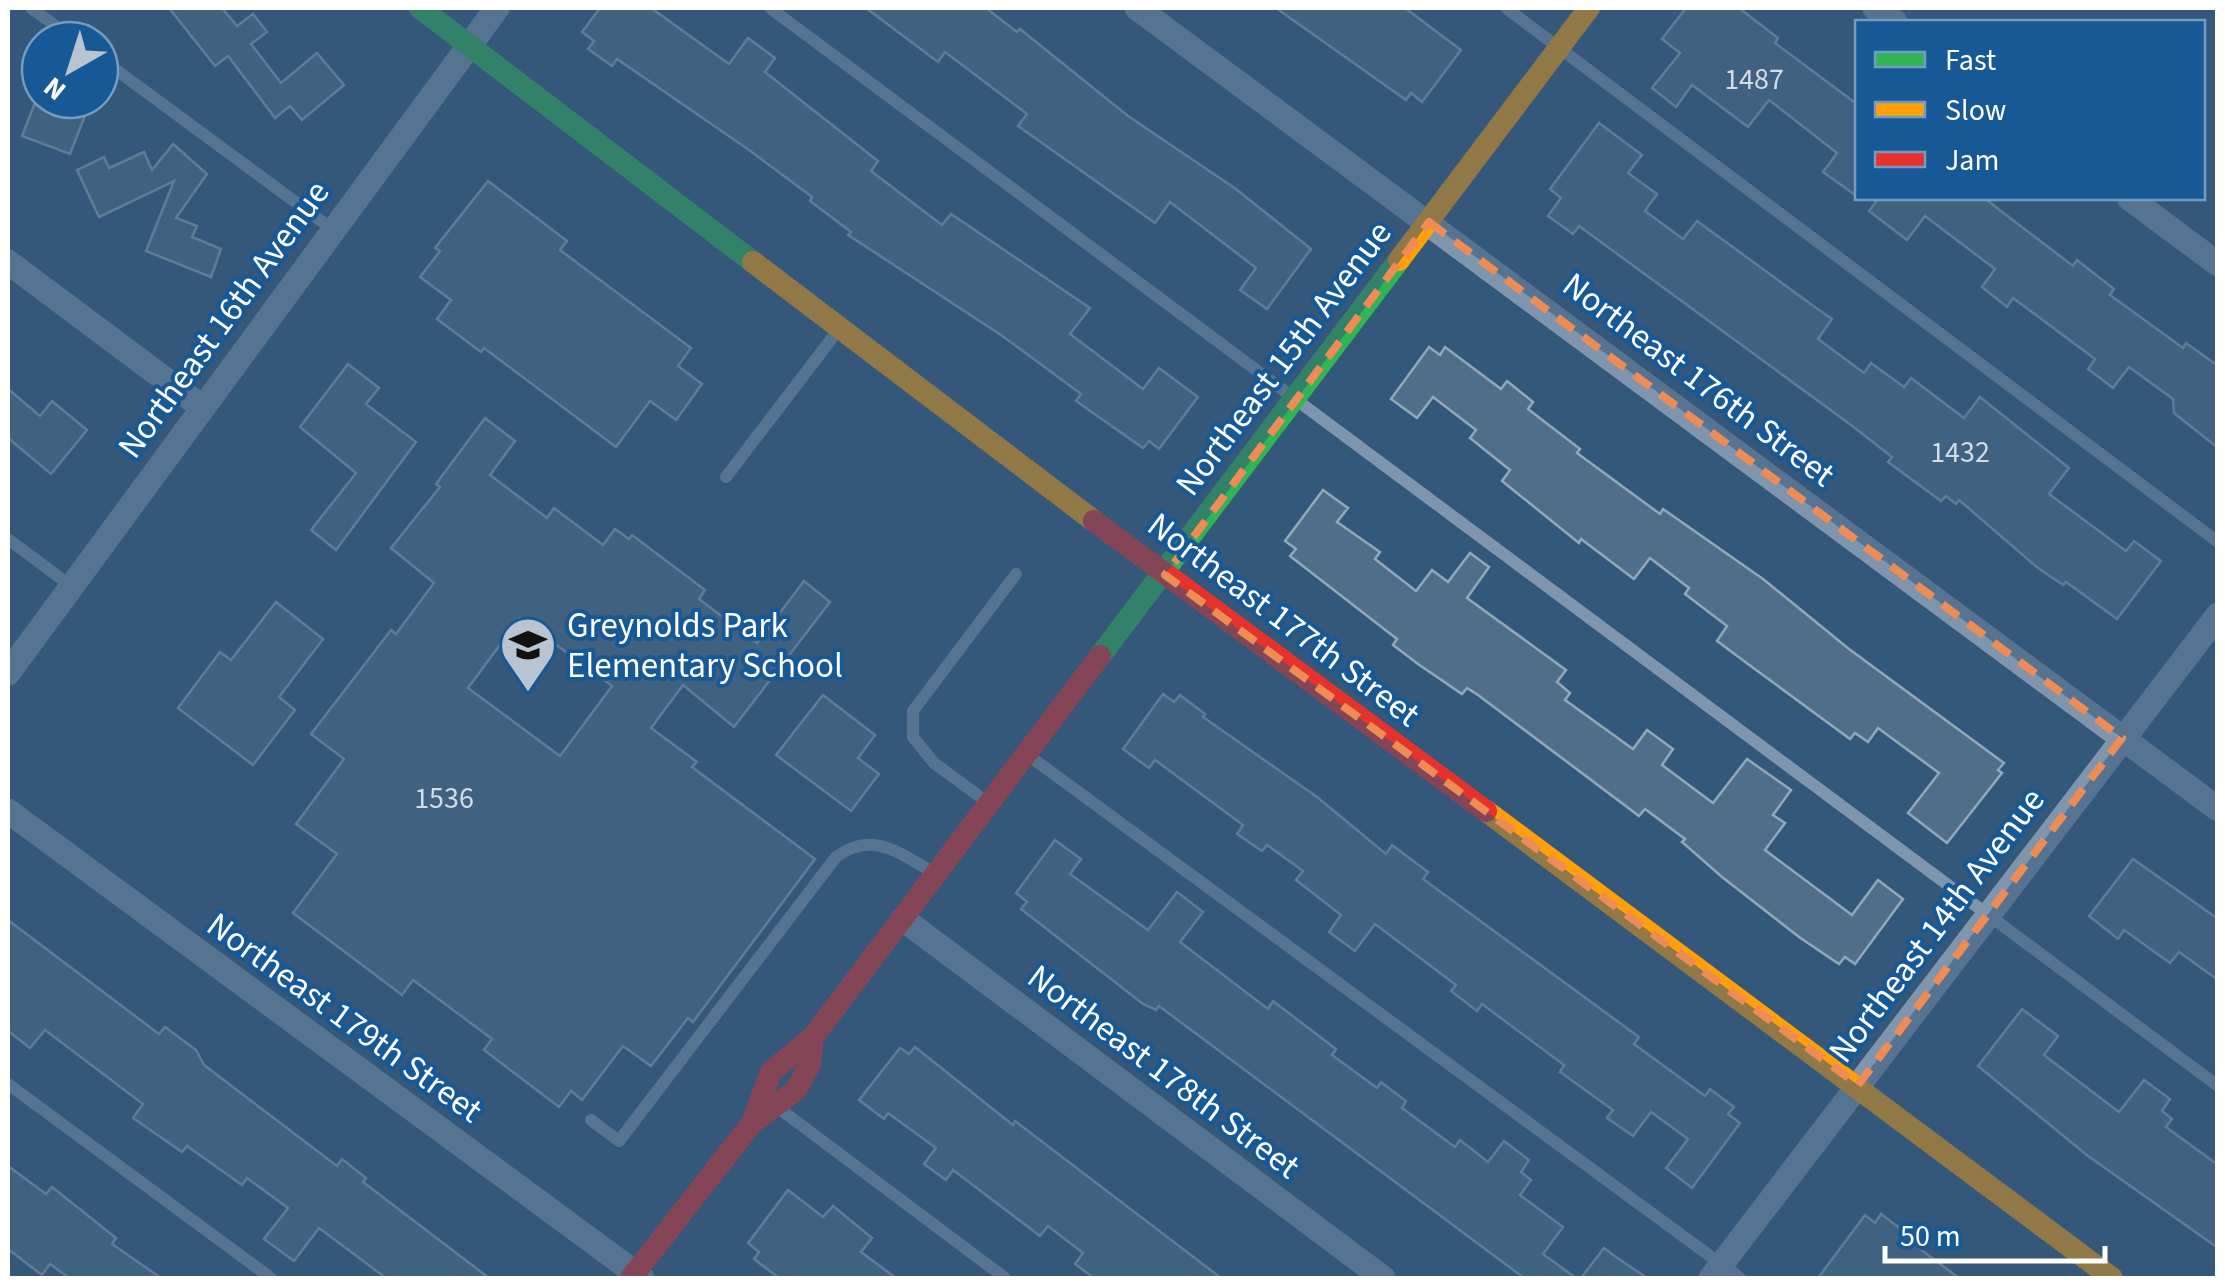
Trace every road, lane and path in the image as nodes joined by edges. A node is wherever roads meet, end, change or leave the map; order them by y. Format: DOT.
graph roads {
  1 [pos="420,8"];
  2 [pos="496,8"];
  3 [pos="770,8"];
  4 [pos="1137,8"];
  5 [pos="1506,8"];
  6 [pos="1589,8"];
  7 [pos="468,43"];
  8 [pos="1558,47"];
  9 [pos="120,73"];
  10 [pos="2132,200"];
  11 [pos="1428,222"];
  12 [pos="332,229"];
  13 [pos="8,262"];
  14 [pos="2218,264"];
  15 [pos="841,328"];
  16 [pos="1297,398"];
  17 [pos="202,407"];
  18 [pos="726,477"];
  19 [pos="8,539"];
  20 [pos="2218,542"];
  21 [pos="1016,574"];
  22 [pos="1165,575"];
  23 [pos="71,586"];
  24 [pos="2218,614"];
  25 [pos="8,674"];
  26 [pos="2122,738"];
  27 [pos="1026,754"];
  28 [pos="989,803"];
  29 [pos="2218,809"];
  30 [pos="8,812"];
  31 [pos="936,874"];
  32 [pos="1986,916"];
  33 [pos="904,919"];
  34 [pos="813,1037"];
  35 [pos="8,1084"];
  36 [pos="1858,1085"];
  37 [pos="2218,1086"];
  38 [pos="776,1106"];
  39 [pos="591,1120"];
  40 [pos="752,1123"];
  41 [pos="1725,1274"];
  42 [pos="636,1277"];
  43 [pos="271,1278"];
  44 [pos="1005,1278"];
  45 [pos="1383,1278"];
  46 [pos="2112,1278"];
  1 -- 7 [label="street, Northeast 177th Street"];
  2 -- 7 [label="street, Northeast 16th Avenue"];
  3 -- 16 [label="lane"];
  4 -- 11 [label="street, Northeast 176th Street"];
  5 -- 8 [label="lane"];
  6 -- 8 [label="street, Northeast 15th Avenue"];
  7 -- 12 [label="street, Northeast 16th Avenue"];
  7 -- 15 [label="street, Northeast 177th Street"];
  8 -- 11 [label="street, Northeast 15th Avenue"];
  8 -- 20 [label="lane"];
  9 -- 12 [label="lane"];
  10 -- 14 [label="street"];
  11 -- 16 [label="street, Northeast 15th Avenue"];
  11 -- 26 [label="street, Northeast 176th Street"];
  12 -- 17 [label="street, Northeast 16th Avenue"];
  13 -- 17 [label="street"];
  15 -- 18 [label="lane"];
  15 -- 22 [label="street, Northeast 177th Street"];
  16 -- 22 [label="street, Northeast 15th Avenue"];
  16 -- 32 [label="lane"];
  17 -- 23 [label="street, Northeast 16th Avenue"];
  19 -- 23 [label="lane"];
  21 -- 28 [label="lane"];
  22 -- 27 [label="street, Northeast 15th Avenue"];
  22 -- 36 [label="street, Northeast 177th Street"];
  23 -- 25 [label="street, Northeast 16th Avenue"];
  24 -- 26 [label="street, Northeast 14th Avenue"];
  26 -- 29 [label="street, Northeast 176th Street"];
  26 -- 32 [label="street, Northeast 14th Avenue"];
  27 -- 28 [label="street, Northeast 15th Avenue"];
  27 -- 41 [label="lane"];
  28 -- 31 [label="street, Northeast 15th Avenue"];
  30 -- 42 [label="street, Northeast 179th Street"];
  31 -- 33 [label="street, Northeast 15th Avenue"];
  31 -- 39 [label="lane"];
  32 -- 36 [label="street, Northeast 14th Avenue"];
  32 -- 37 [label="lane"];
  33 -- 34 [label="street, Northeast 15th Avenue"];
  33 -- 45 [label="street, Northeast 178th Street"];
  34 -- 38 [label="street, Northeast 15th Avenue"];
  34 -- 40 [label="street, Northeast 15th Avenue"];
  35 -- 43 [label="lane"];
  36 -- 41 [label="street, Northeast 14th Avenue"];
  36 -- 46 [label="street, Northeast 177th Street"];
  38 -- 40 [label="street, Northeast 15th Avenue"];
  38 -- 44 [label="lane"];
  40 -- 42 [label="street, Northeast 15th Avenue"];
}
